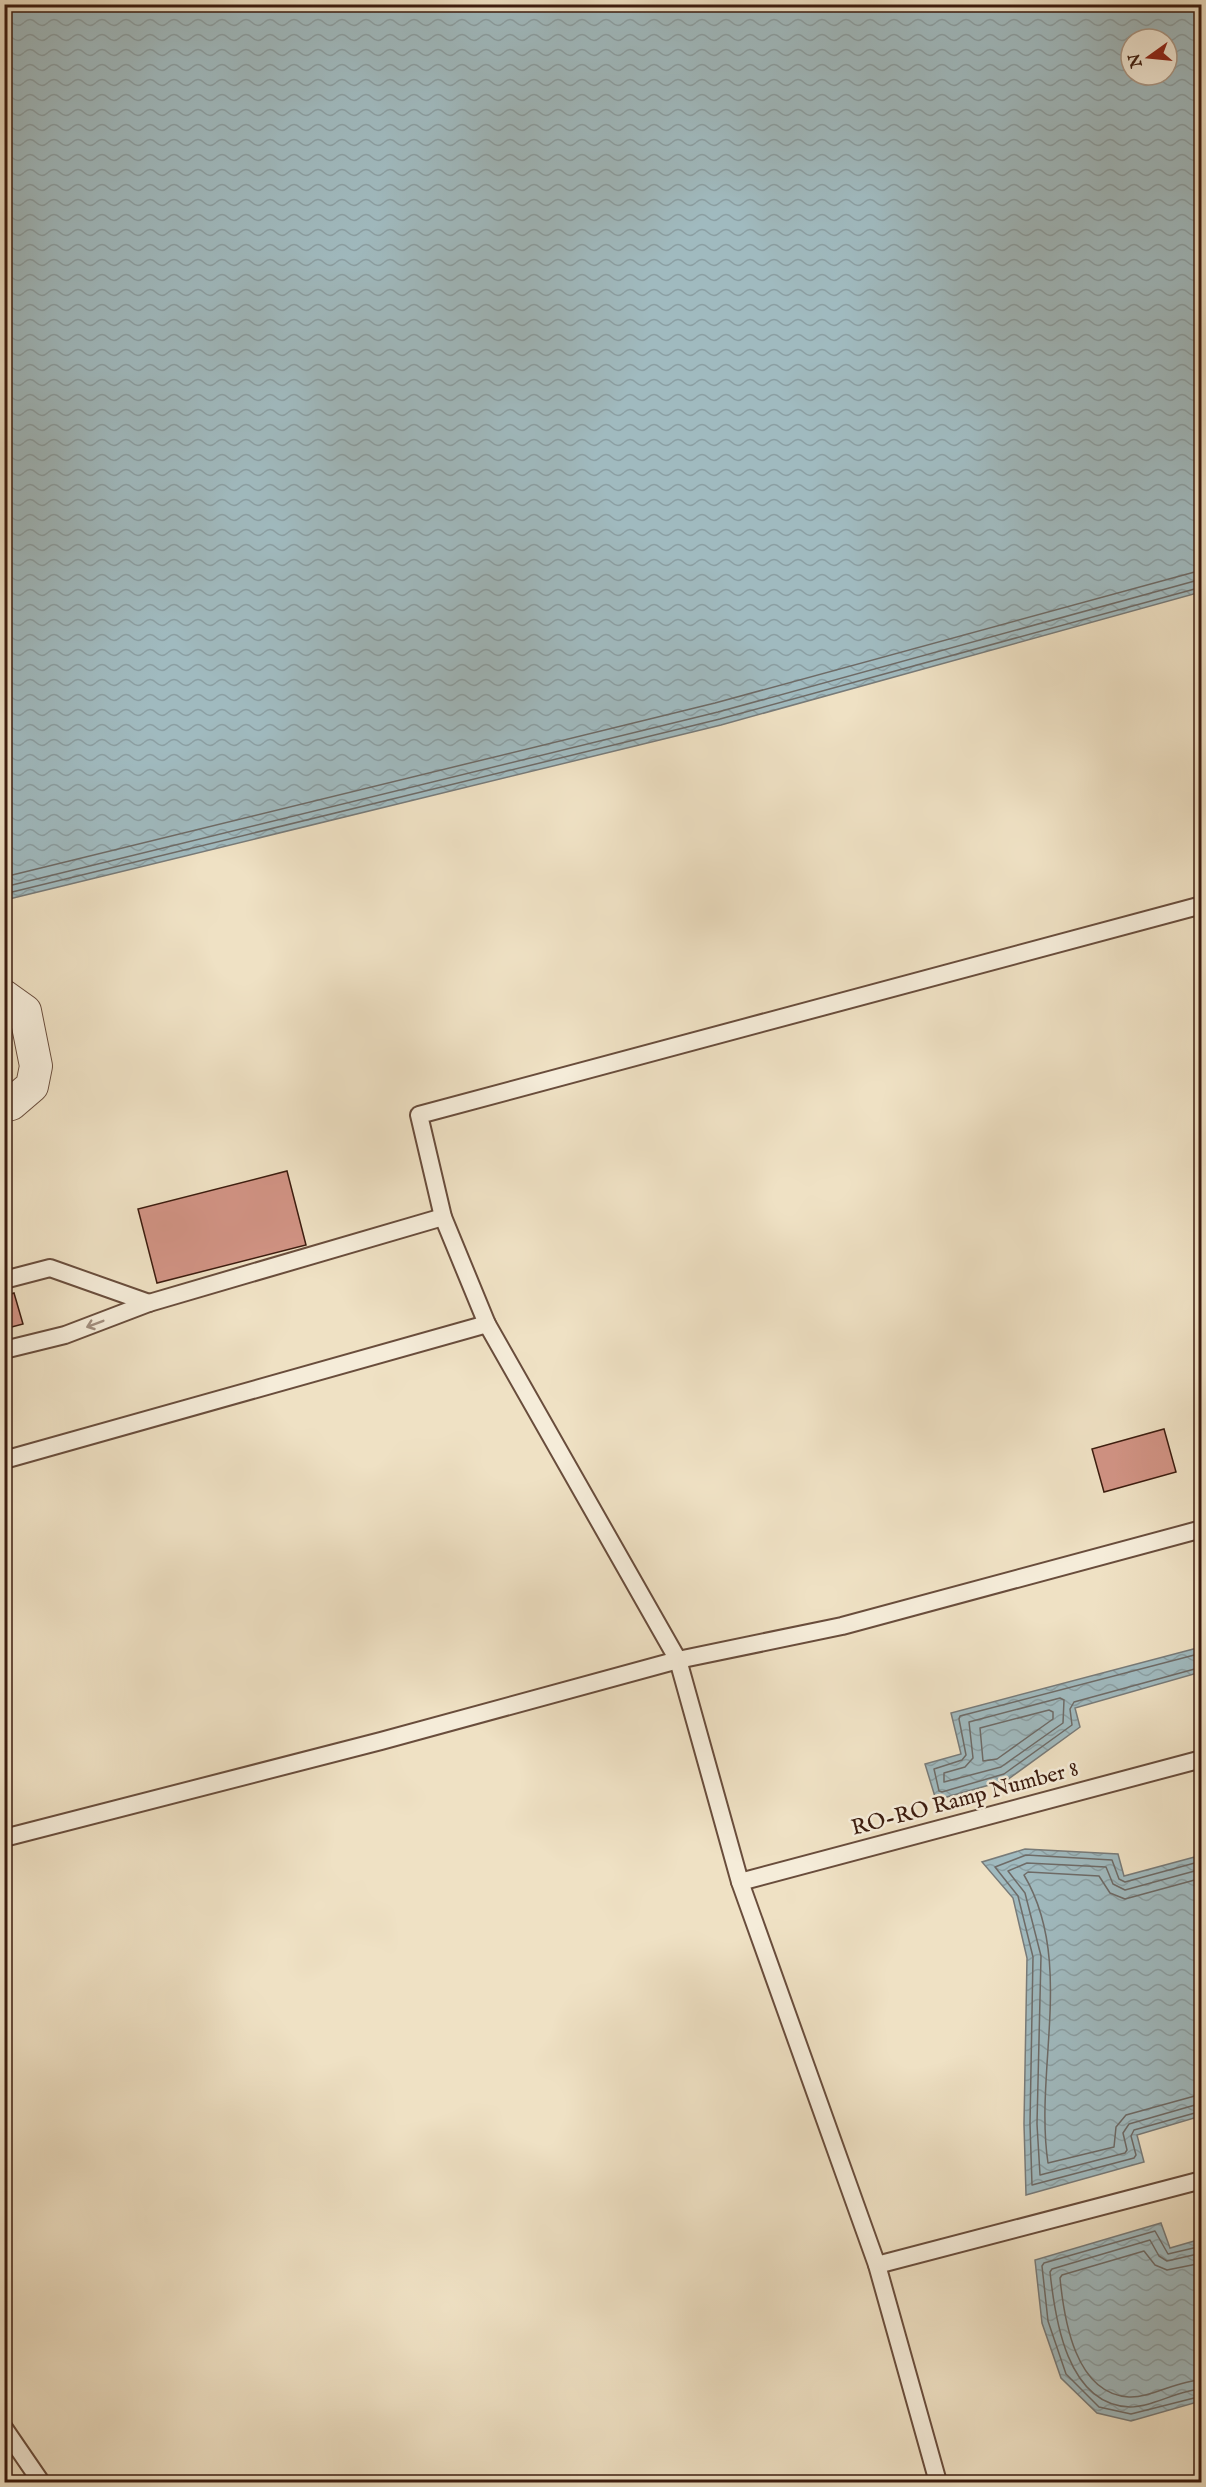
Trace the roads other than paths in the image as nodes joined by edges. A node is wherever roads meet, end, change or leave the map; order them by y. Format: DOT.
graph roads {
  1 [pos="1202,905"];
  2 [pos="4,996"];
  3 [pos="4,1106"];
  4 [pos="443,1217"];
  5 [pos="4,1280"];
  6 [pos="149,1303"];
  7 [pos="487,1324"];
  8 [pos="4,1350"];
  9 [pos="4,1460"];
  10 [pos="1202,1528"];
  11 [pos="678,1660"];
  12 [pos="1202,1759"];
  13 [pos="4,1838"];
  14 [pos="740,1882"];
  15 [pos="1202,2180"];
  16 [pos="877,2265"];
  17 [pos="4,2428"];
  18 [pos="41,2482"];
  19 [pos="938,2482"];
  1 -- 4 [label="lane"];
  2 -- 3 [label="street"];
  4 -- 6 [label="lane"];
  4 -- 7 [label="lane"];
  5 -- 6 [label="lane"];
  6 -- 8 [label="lane, one-way"];
  7 -- 9 [label="lane"];
  7 -- 11 [label="lane"];
  10 -- 11 [label="lane"];
  11 -- 13 [label="lane"];
  11 -- 14 [label="lane"];
  12 -- 14 [label="lane, RO-RO Ramp Number 8"];
  14 -- 16 [label="lane"];
  15 -- 16 [label="lane"];
  16 -- 19 [label="lane"];
  17 -- 18 [label="lane"];
}
